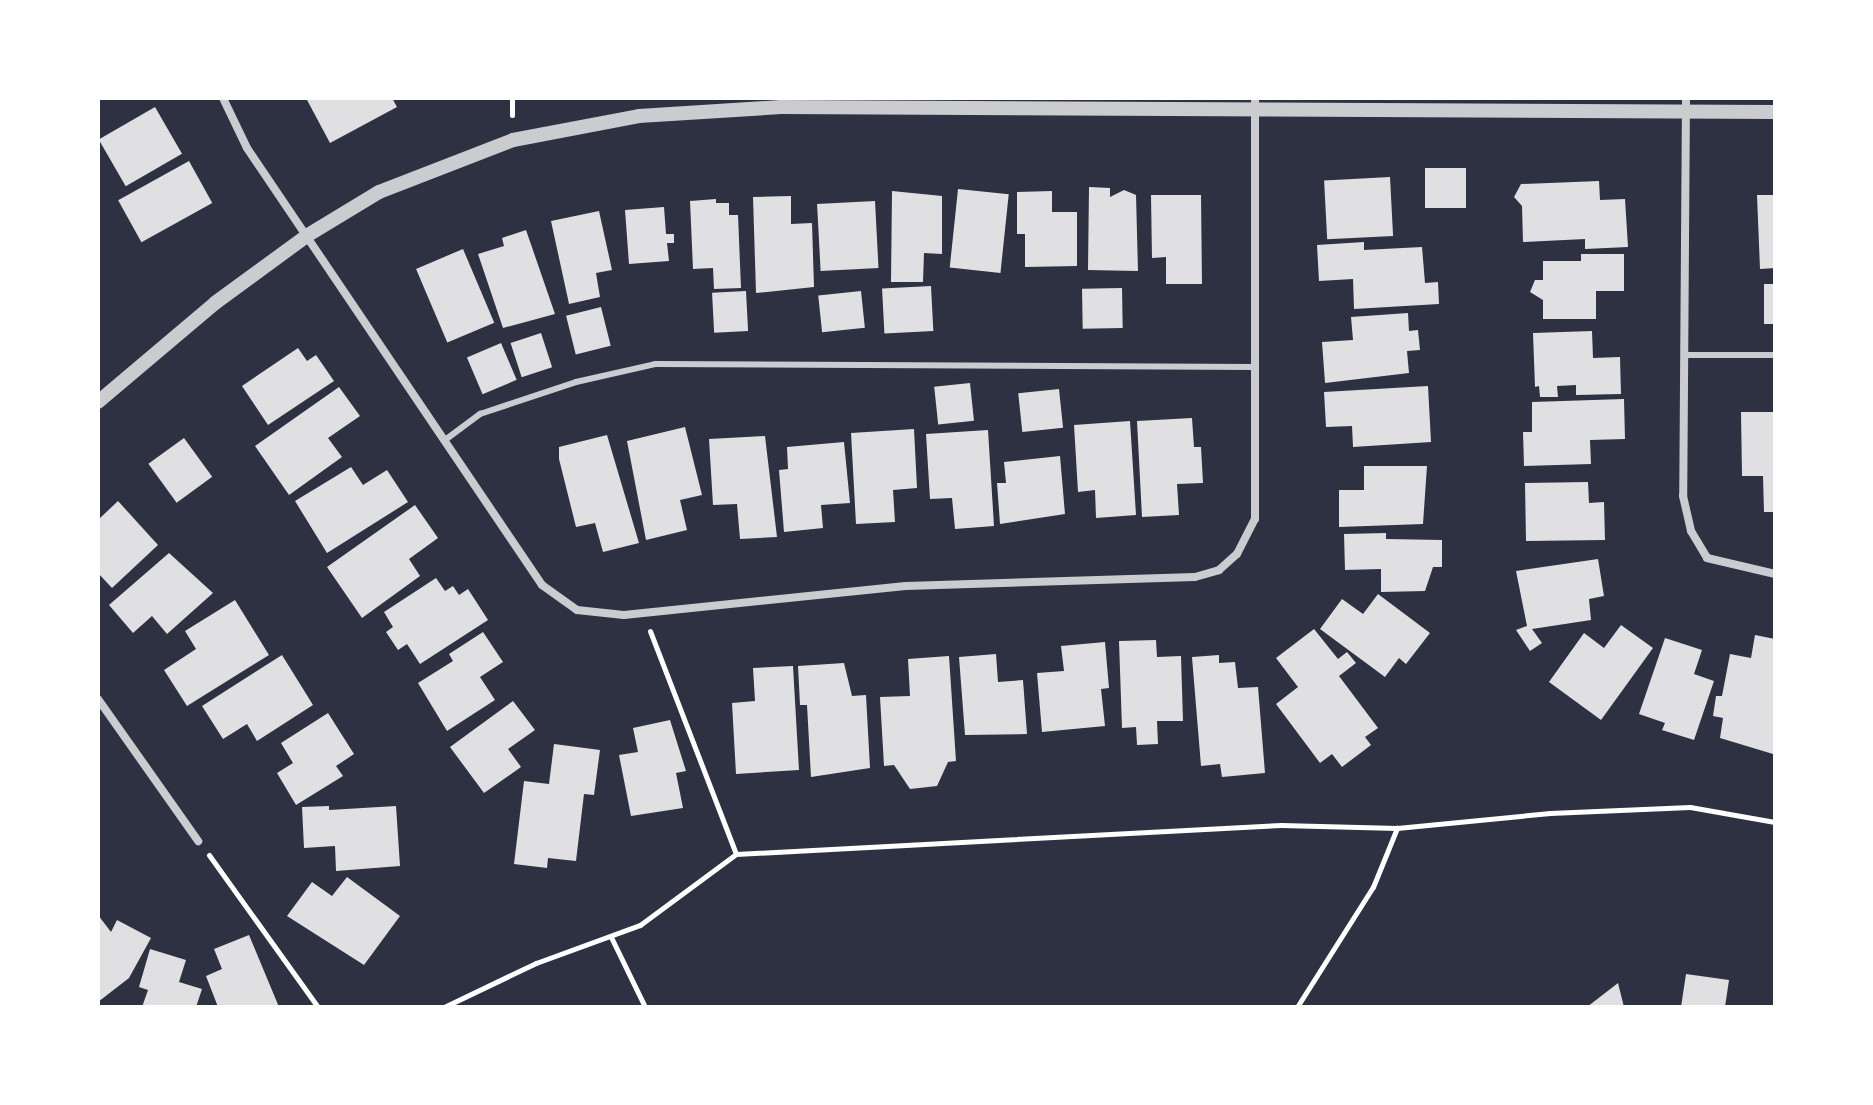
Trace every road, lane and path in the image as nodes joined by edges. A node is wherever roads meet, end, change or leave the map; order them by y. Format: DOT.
graph roads {
  1 [pos="223,98"];
  2 [pos="781,102"];
  3 [pos="1016,103"];
  4 [pos="1255,104"];
  5 [pos="1686,105"];
  6 [pos="1775,112"];
  7 [pos="308,235"];
  8 [pos="1684,355"];
  9 [pos="1775,355"];
  10 [pos="1255,367"];
  11 [pos="98,402"];
  12 [pos="445,440"];
  13 [pos="1775,574"];
  14 [pos="643,614"];
  15 [pos="98,699"];
  16 [pos="1775,822"];
  17 [pos="1397,828"];
  18 [pos="198,841"];
  19 [pos="736,854"];
  20 [pos="611,937"];
  21 [pos="318,1007"];
  22 [pos="444,1007"];
  23 [pos="645,1007"];
  24 [pos="1297,1007"];
  1 -- 7 [label="street"];
  2 -- 3 [label="street"];
  2 -- 7 [label="street"];
  3 -- 4 [label="street"];
  4 -- 5 [label="street"];
  4 -- 10 [label="street"];
  5 -- 6 [label="street"];
  5 -- 8 [label="street"];
  7 -- 11 [label="street"];
  7 -- 12 [label="street"];
  8 -- 9 [label="lane"];
  8 -- 13 [label="street"];
  10 -- 12 [label="lane"];
  10 -- 14 [label="street"];
  12 -- 14 [label="street"];
  14 -- 19 [label="path"];
  15 -- 18 [label="street"];
  16 -- 17 [label="path"];
  17 -- 19 [label="path"];
  17 -- 24 [label="path"];
  18 -- 21 [label="path"];
  19 -- 20 [label="path"];
  20 -- 22 [label="path"];
  20 -- 23 [label="path"];
}
